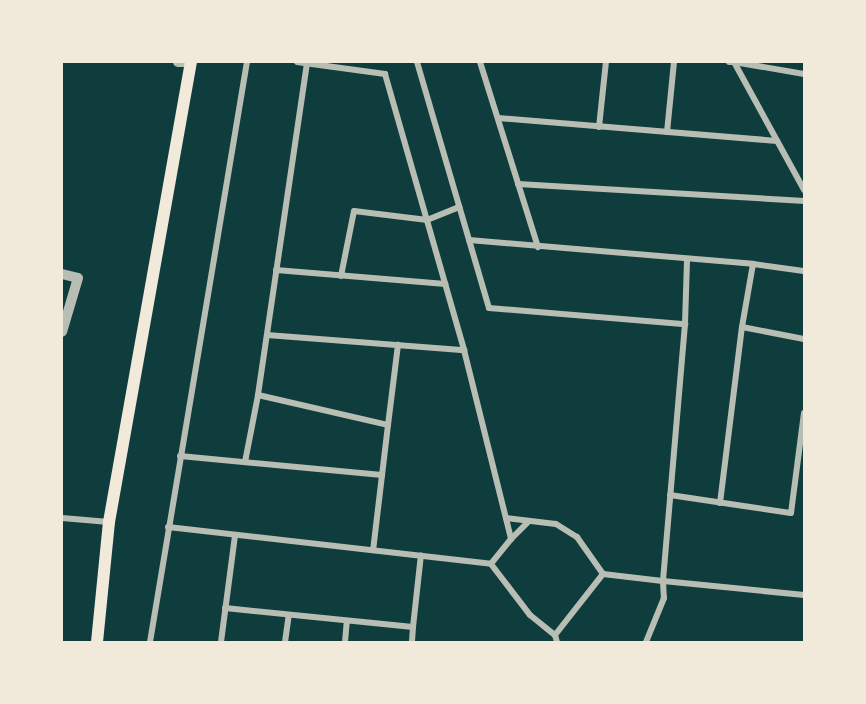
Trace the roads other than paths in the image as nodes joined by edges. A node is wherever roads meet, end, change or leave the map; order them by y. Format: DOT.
graph roads {
  1 [pos="187,62"];
  2 [pos="246,62"];
  3 [pos="297,62"];
  4 [pos="417,62"];
  5 [pos="480,62"];
  6 [pos="606,62"];
  7 [pos="675,62"];
  8 [pos="729,62"];
  9 [pos="734,62"];
  10 [pos="307,63"];
  11 [pos="804,74"];
  12 [pos="498,118"];
  13 [pos="599,127"];
  14 [pos="667,132"];
  15 [pos="777,141"];
  16 [pos="518,184"];
  17 [pos="804,190"];
  18 [pos="804,201"];
  19 [pos="460,207"];
  20 [pos="427,220"];
  21 [pos="469,240"];
  22 [pos="538,247"];
  23 [pos="687,260"];
  24 [pos="753,264"];
  25 [pos="276,270"];
  26 [pos="804,271"];
  27 [pos="62,274"];
  28 [pos="341,276"];
  29 [pos="445,284"];
  30 [pos="685,324"];
  31 [pos="742,327"];
  32 [pos="62,332"];
  33 [pos="267,335"];
  34 [pos="804,339"];
  35 [pos="398,345"];
  36 [pos="464,350"];
  37 [pos="258,395"];
  38 [pos="804,413"];
  39 [pos="388,425"];
  40 [pos="180,456"];
  41 [pos="245,462"];
  42 [pos="382,475"];
  43 [pos="670,495"];
  44 [pos="720,503"];
  45 [pos="62,518"];
  46 [pos="506,518"];
  47 [pos="529,521"];
  48 [pos="109,522"];
  49 [pos="168,527"];
  50 [pos="235,535"];
  51 [pos="511,539"];
  52 [pos="373,550"];
  53 [pos="421,555"];
  54 [pos="491,564"];
  55 [pos="603,574"];
  56 [pos="663,581"];
  57 [pos="804,595"];
  58 [pos="225,608"];
  59 [pos="289,615"];
  60 [pos="347,621"];
  61 [pos="413,627"];
  62 [pos="556,639"];
  63 [pos="97,642"];
  64 [pos="150,642"];
  65 [pos="221,642"];
  66 [pos="285,642"];
  67 [pos="345,642"];
  68 [pos="412,642"];
  69 [pos="646,642"];
  1 -- 48 [label="main road"];
  2 -- 40 [label="street"];
  3 -- 10 [label="street"];
  4 -- 19 [label="street"];
  5 -- 12 [label="street"];
  6 -- 13 [label="street"];
  7 -- 14 [label="street"];
  8 -- 9 [label="street"];
  9 -- 11 [label="street"];
  9 -- 15 [label="street"];
  10 -- 20 [label="street"];
  10 -- 25 [label="street"];
  12 -- 13 [label="street"];
  12 -- 16 [label="street"];
  13 -- 14 [label="street"];
  14 -- 15 [label="street"];
  15 -- 17 [label="street"];
  16 -- 18 [label="street"];
  16 -- 22 [label="street"];
  19 -- 20 [label="street"];
  19 -- 21 [label="street"];
  20 -- 28 [label="street"];
  20 -- 29 [label="street"];
  21 -- 22 [label="street"];
  21 -- 30 [label="street"];
  22 -- 23 [label="street"];
  23 -- 24 [label="street"];
  23 -- 30 [label="street"];
  24 -- 26 [label="street"];
  24 -- 31 [label="street"];
  25 -- 28 [label="street"];
  25 -- 33 [label="street"];
  27 -- 32 [label="street"];
  28 -- 29 [label="street"];
  29 -- 36 [label="street"];
  30 -- 43 [label="street"];
  31 -- 34 [label="street"];
  31 -- 44 [label="street"];
  33 -- 35 [label="street"];
  33 -- 37 [label="street"];
  35 -- 36 [label="street"];
  35 -- 39 [label="street"];
  36 -- 46 [label="street"];
  37 -- 39 [label="street"];
  37 -- 41 [label="street"];
  38 -- 44 [label="street"];
  39 -- 42 [label="street"];
  40 -- 41 [label="street"];
  40 -- 49 [label="street"];
  41 -- 42 [label="street"];
  42 -- 52 [label="street"];
  43 -- 44 [label="street"];
  43 -- 56 [label="street"];
  45 -- 48 [label="street"];
  46 -- 47 [label="street"];
  46 -- 51 [label="street"];
  47 -- 51 [label="street"];
  47 -- 55 [label="street"];
  48 -- 63 [label="main road"];
  49 -- 50 [label="street"];
  49 -- 64 [label="street"];
  50 -- 52 [label="street"];
  50 -- 58 [label="street"];
  51 -- 54 [label="street"];
  52 -- 53 [label="street"];
  53 -- 54 [label="street"];
  53 -- 61 [label="street"];
  54 -- 62 [label="street"];
  55 -- 56 [label="street"];
  55 -- 62 [label="street"];
  56 -- 57 [label="street"];
  56 -- 69 [label="street"];
  58 -- 59 [label="street"];
  58 -- 65 [label="street"];
  59 -- 60 [label="street"];
  59 -- 66 [label="street"];
  60 -- 61 [label="street"];
  60 -- 67 [label="street"];
  61 -- 68 [label="street"];
}
